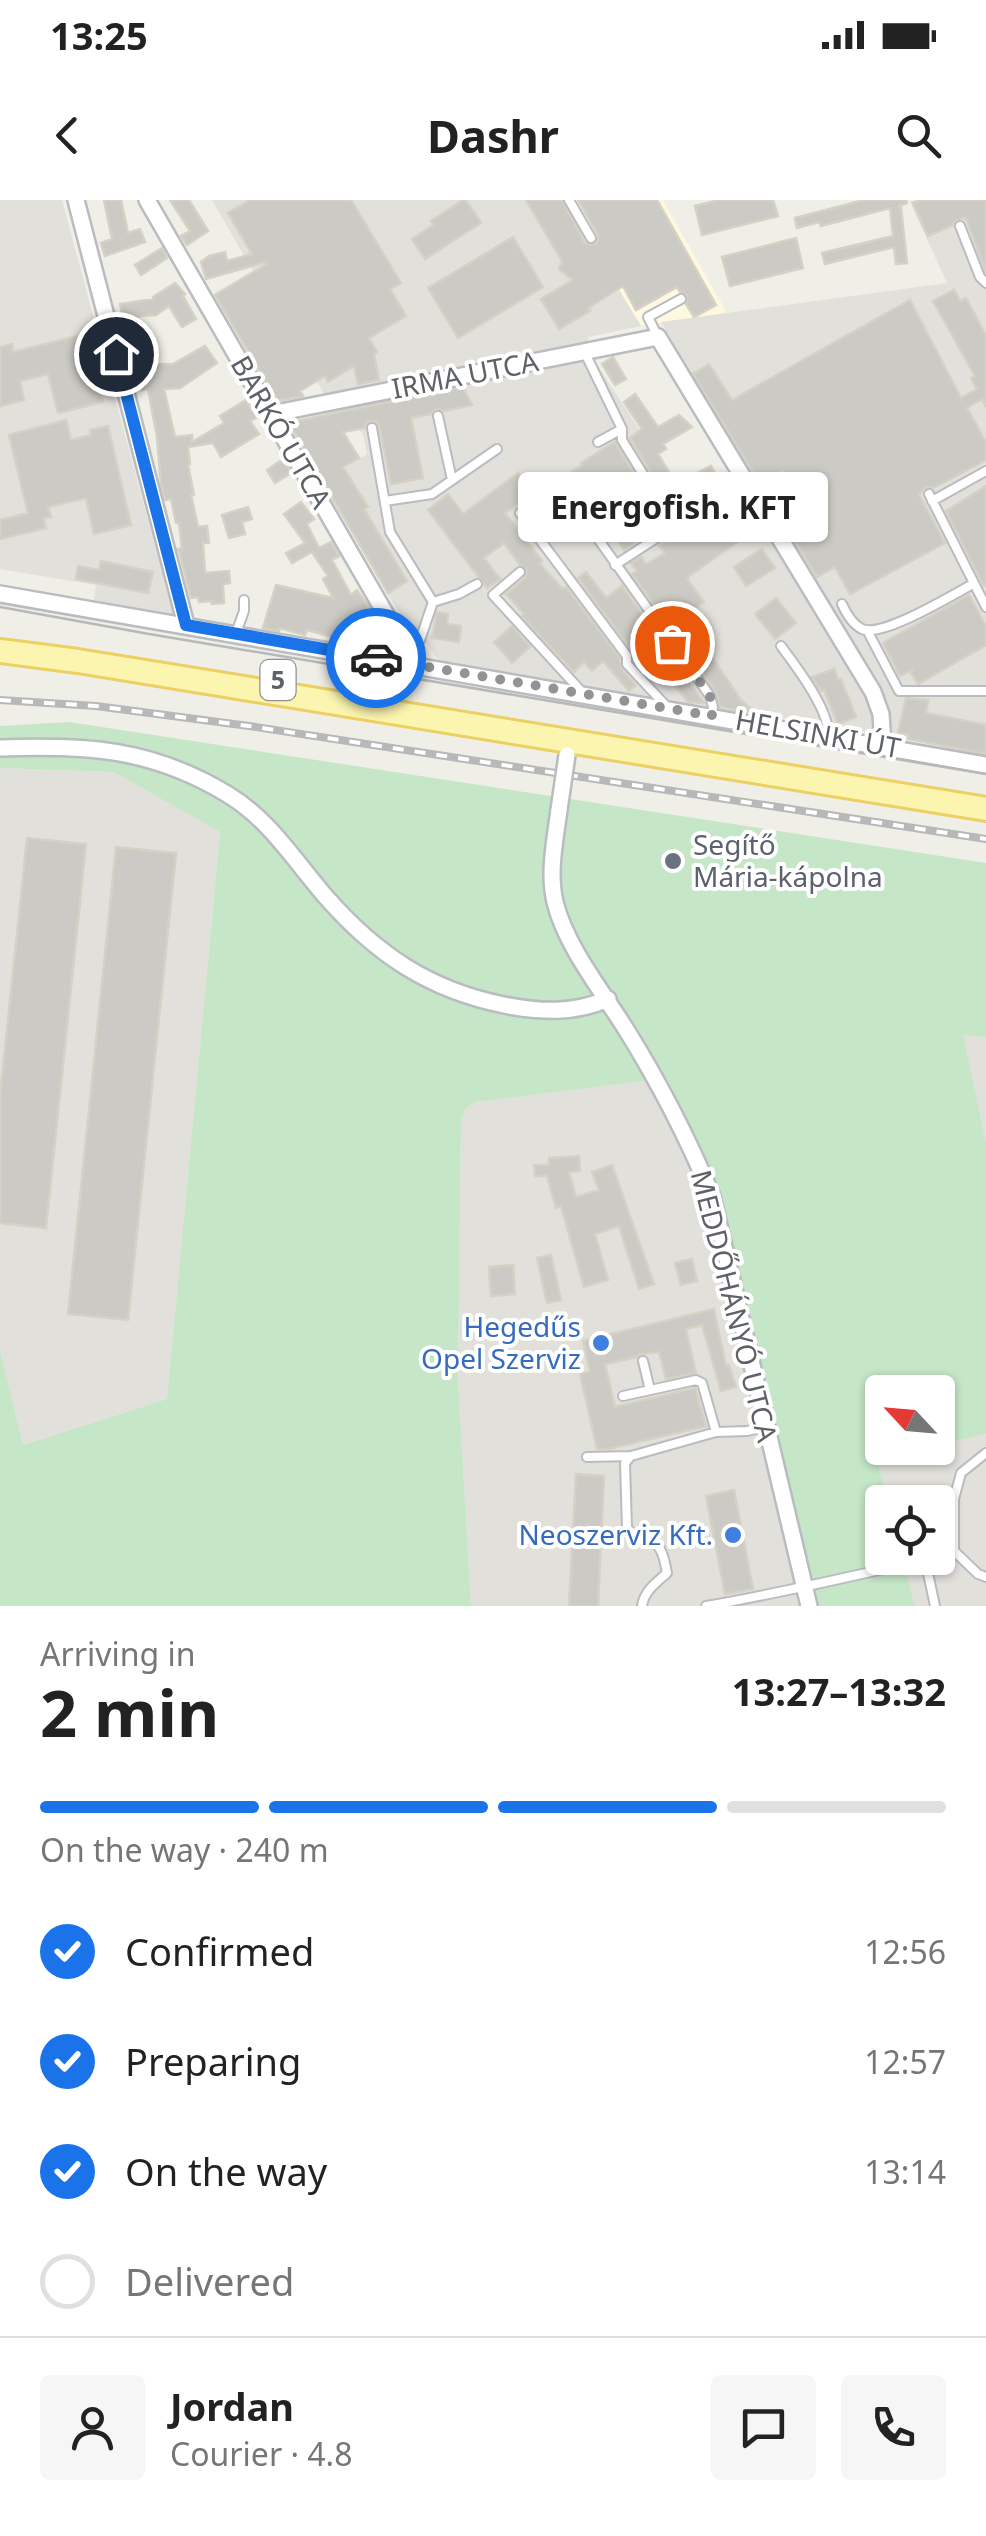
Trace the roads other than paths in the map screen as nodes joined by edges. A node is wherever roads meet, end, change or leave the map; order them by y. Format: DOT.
graph roads {
  1 [pos="76,200"];
  2 [pos="147,200"];
  3 [pos="569,200"];
  4 [pos="960,226"];
  5 [pos="591,238"];
  6 [pos="986,283"];
  7 [pos="682,299"];
  8 [pos="658,337"];
  9 [pos="584,350"];
  10 [pos="271,414"];
  11 [pos="438,416"];
  12 [pos="372,428"];
  13 [pos="622,429"];
  14 [pos="598,442"];
  15 [pos="496,449"];
  16 [pos="979,472"];
  17 [pos="452,480"];
  18 [pos="384,501"];
  19 [pos="520,514"];
  20 [pos="565,536"];
  21 [pos="616,565"];
  22 [pos="520,572"];
  23 [pos="477,584"];
  24 [pos="973,584"];
  25 [pos="0,594"];
  26 [pos="244,600"];
  27 [pos="984,600"];
  28 [pos="433,602"];
  29 [pos="842,604"];
  30 [pos="186,625"];
  31 [pos="868,630"];
  32 [pos="236,634"];
  33 [pos="0,640"];
  34 [pos="781,646"];
  35 [pos="0,651"];
  36 [pos="412,660"];
  37 [pos="986,691"];
  38 [pos="584,695"];
  39 [pos="668,708"];
  40 [pos="712,716"];
  41 [pos="828,736"];
  42 [pos="569,737"];
  43 [pos="883,746"];
  44 [pos="0,748"];
  45 [pos="986,764"];
  46 [pos="986,796"];
  47 [pos="986,809"];
  48 [pos="608,999"];
  49 [pos="643,1361"];
  50 [pos="650,1390"];
  51 [pos="623,1396"];
  52 [pos="765,1427"];
  53 [pos="716,1432"];
  54 [pos="986,1453"];
  55 [pos="632,1456"];
  56 [pos="587,1457"];
  57 [pos="955,1497"];
  58 [pos="955,1552"];
  59 [pos="865,1572"];
  60 [pos="932,1575"];
  61 [pos="986,1576"];
  62 [pos="804,1585"];
  63 [pos="642,1606"];
  64 [pos="706,1606"];
  65 [pos="808,1606"];
  66 [pos="935,1606"];
  1 -- 30 [label="street"];
  2 -- 10 [label="street, BARKÓ UTCA"];
  3 -- 5 [label="lane"];
  4 -- 6 [label="lane"];
  7 -- 8 [label="lane"];
  8 -- 9 [label="street, IRMA UTCA"];
  8 -- 43 [label="street"];
  9 -- 10 [label="street, IRMA UTCA"];
  9 -- 13 [label="lane"];
  10 -- 36 [label="street, BARKÓ UTCA"];
  11 -- 17 [label="lane"];
  12 -- 18 [label="lane"];
  13 -- 14 [label="lane"];
  13 -- 21 [label="lane"];
  15 -- 17 [label="lane"];
  16 -- 24 [label="lane"];
  17 -- 18 [label="lane"];
  18 -- 28 [label="lane"];
  19 -- 39 [label="lane"];
  20 -- 21 [label="lane"];
  21 -- 40 [label="lane"];
  22 -- 38 [label="lane"];
  23 -- 28 [label="lane"];
  24 -- 27 [label="lane"];
  24 -- 31 [label="lane"];
  25 -- 30 [label="street, HELSINKI ÚT"];
  26 -- 32 [label="lane"];
  28 -- 36 [label="lane"];
  29 -- 31 [label="lane"];
  30 -- 32 [label="street, HELSINKI ÚT"];
  31 -- 37 [label="lane"];
  32 -- 36 [label="street, HELSINKI ÚT"];
  33 -- 42 [label="main road, HELSINKI ÚT / 5"];
  34 -- 41 [label="lane"];
  35 -- 42 [label="main road, HELSINKI ÚT / 5"];
  36 -- 38 [label="street, HELSINKI ÚT"];
  38 -- 39 [label="street, HELSINKI ÚT"];
  39 -- 40 [label="street, HELSINKI ÚT"];
  40 -- 41 [label="street, HELSINKI ÚT"];
  41 -- 43 [label="street, HELSINKI ÚT"];
  42 -- 46 [label="main road, HELSINKI ÚT / 5"];
  42 -- 47 [label="main road, HELSINKI ÚT / 5"];
  42 -- 48 [label="street, MEDDŐHÁNYÓ UTCA, bridge"];
  43 -- 45 [label="street, HELSINKI ÚT"];
  44 -- 48 [label="street"];
  48 -- 52 [label="street, MEDDŐHÁNYÓ UTCA"];
  49 -- 50 [label="lane"];
  50 -- 51 [label="lane"];
  50 -- 53 [label="lane"];
  52 -- 53 [label="lane"];
  52 -- 62 [label="street, MEDDŐHÁNYÓ UTCA"];
  53 -- 55 [label="lane"];
  54 -- 57 [label="lane"];
  55 -- 56 [label="lane"];
  55 -- 63 [label="lane"];
  58 -- 61 [label="lane"];
  59 -- 62 [label="lane"];
  60 -- 66 [label="lane"];
  62 -- 64 [label="lane"];
  62 -- 65 [label="street, MEDDŐHÁNYÓ UTCA"];
}
